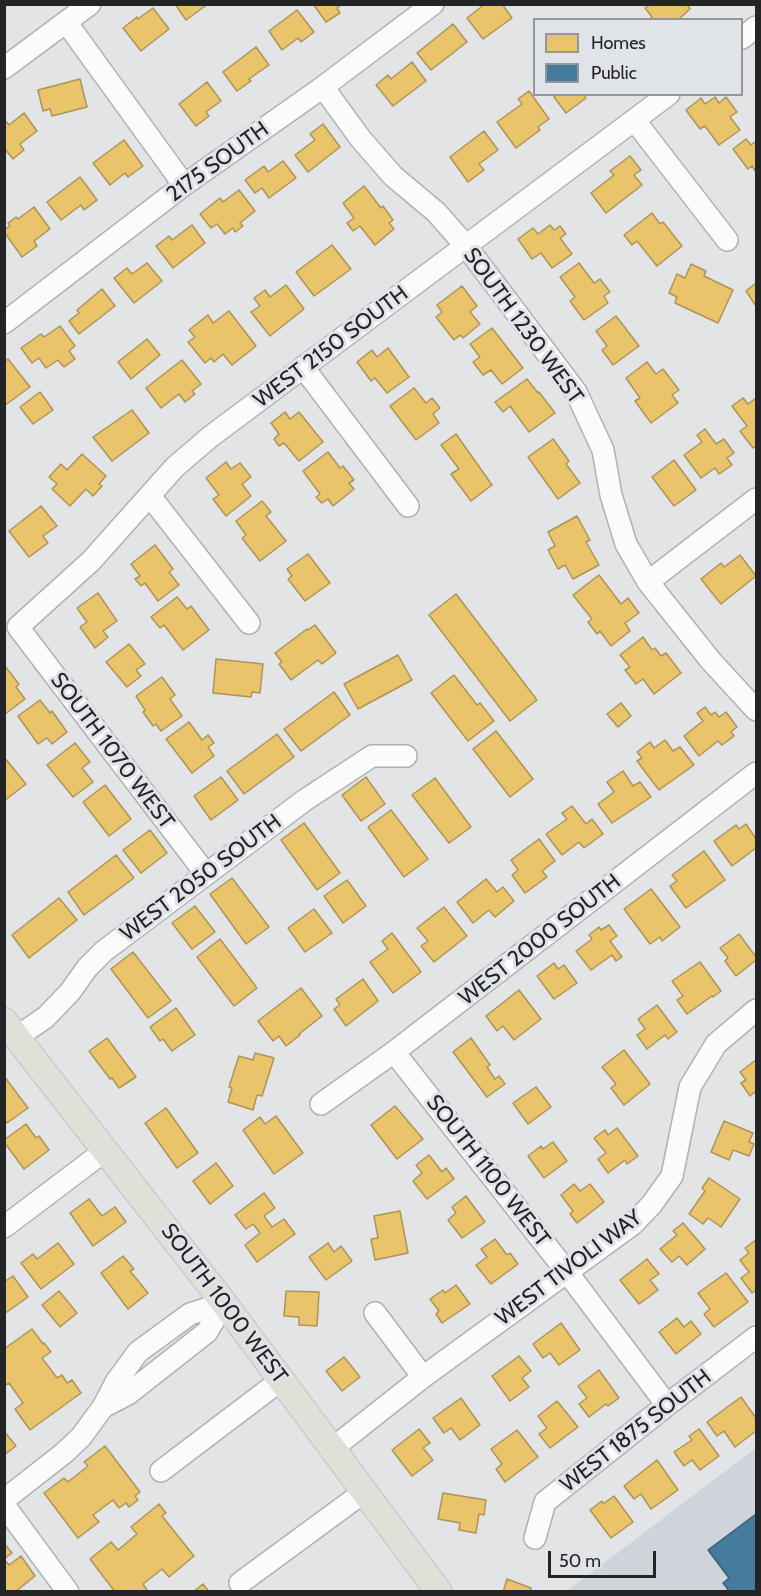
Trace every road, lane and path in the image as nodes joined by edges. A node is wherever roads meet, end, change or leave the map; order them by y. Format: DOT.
graph roads {
  1 [pos="90,4"];
  2 [pos="433,4"];
  3 [pos="66,22"];
  4 [pos="756,27"];
  5 [pos="743,37"];
  6 [pos="4,68"];
  7 [pos="323,87"];
  8 [pos="666,96"];
  9 [pos="635,121"];
  10 [pos="184,185"];
  11 [pos="727,240"];
  12 [pos="466,246"];
  13 [pos="4,323"];
  14 [pos="303,367"];
  15 [pos="150,496"];
  16 [pos="756,499"];
  17 [pos="408,506"];
  18 [pos="648,582"];
  19 [pos="249,623"];
  20 [pos="18,627"];
  21 [pos="756,710"];
  22 [pos="406,756"];
  23 [pos="756,773"];
  24 [pos="206,874"];
  25 [pos="756,1010"];
  26 [pos="11,1029"];
  27 [pos="394,1052"];
  28 [pos="321,1104"];
  29 [pos="106,1150"];
  30 [pos="4,1227"];
  31 [pos="567,1272"];
  32 [pos="224,1303"];
  33 [pos="375,1313"];
  34 [pos="756,1337"];
  35 [pos="423,1377"];
  36 [pos="281,1380"];
  37 [pos="667,1405"];
  38 [pos="333,1448"];
  39 [pos="161,1471"];
  40 [pos="364,1492"];
  41 [pos="4,1500"];
  42 [pos="4,1505"];
  43 [pos="535,1538"];
  44 [pos="240,1583"];
  45 [pos="68,1592"];
  46 [pos="439,1592"];
  1 -- 3 [label="street"];
  2 -- 7 [label="street, 2175 SOUTH"];
  3 -- 6 [label="street"];
  3 -- 10 [label="street"];
  4 -- 5 [label="street"];
  7 -- 10 [label="street, 2175 SOUTH"];
  7 -- 12 [label="street, SOUTH 1230 WEST"];
  8 -- 9 [label="street, WEST 2150 SOUTH"];
  9 -- 11 [label="street"];
  9 -- 12 [label="street, WEST 2150 SOUTH"];
  10 -- 13 [label="street, 2175 SOUTH"];
  12 -- 14 [label="street, WEST 2150 SOUTH"];
  12 -- 18 [label="street, SOUTH 1230 WEST"];
  14 -- 15 [label="street, WEST 2150 SOUTH"];
  14 -- 17 [label="street"];
  15 -- 19 [label="street"];
  15 -- 20 [label="street, WEST 2150 SOUTH"];
  16 -- 18 [label="street"];
  18 -- 21 [label="street, SOUTH 1230 WEST"];
  20 -- 24 [label="street, SOUTH 1070 WEST"];
  22 -- 24 [label="street, WEST 2050 SOUTH"];
  23 -- 27 [label="street, WEST 2000 SOUTH"];
  24 -- 26 [label="street, WEST 2050 SOUTH"];
  25 -- 31 [label="street, WEST TIVOLI WAY"];
  26 -- 29 [label="main road, SOUTH 1000 WEST"];
  27 -- 28 [label="street, WEST 2000 SOUTH"];
  27 -- 31 [label="street, SOUTH 1100 WEST"];
  29 -- 30 [label="street"];
  29 -- 32 [label="main road, SOUTH 1000 WEST"];
  31 -- 35 [label="street, WEST TIVOLI WAY"];
  31 -- 37 [label="street, SOUTH 1100 WEST"];
  32 -- 36 [label="main road, SOUTH 1000 WEST"];
  32 -- 41 [label="street"];
  33 -- 35 [label="street"];
  34 -- 37 [label="street, WEST 1875 SOUTH"];
  35 -- 38 [label="street, WEST TIVOLI WAY"];
  36 -- 38 [label="main road, SOUTH 1000 WEST"];
  36 -- 39 [label="street"];
  37 -- 43 [label="street, WEST 1875 SOUTH"];
  38 -- 40 [label="main road, SOUTH 1000 WEST"];
  40 -- 44 [label="street"];
  40 -- 46 [label="main road, SOUTH 1000 WEST"];
  42 -- 45 [label="street"];
}
